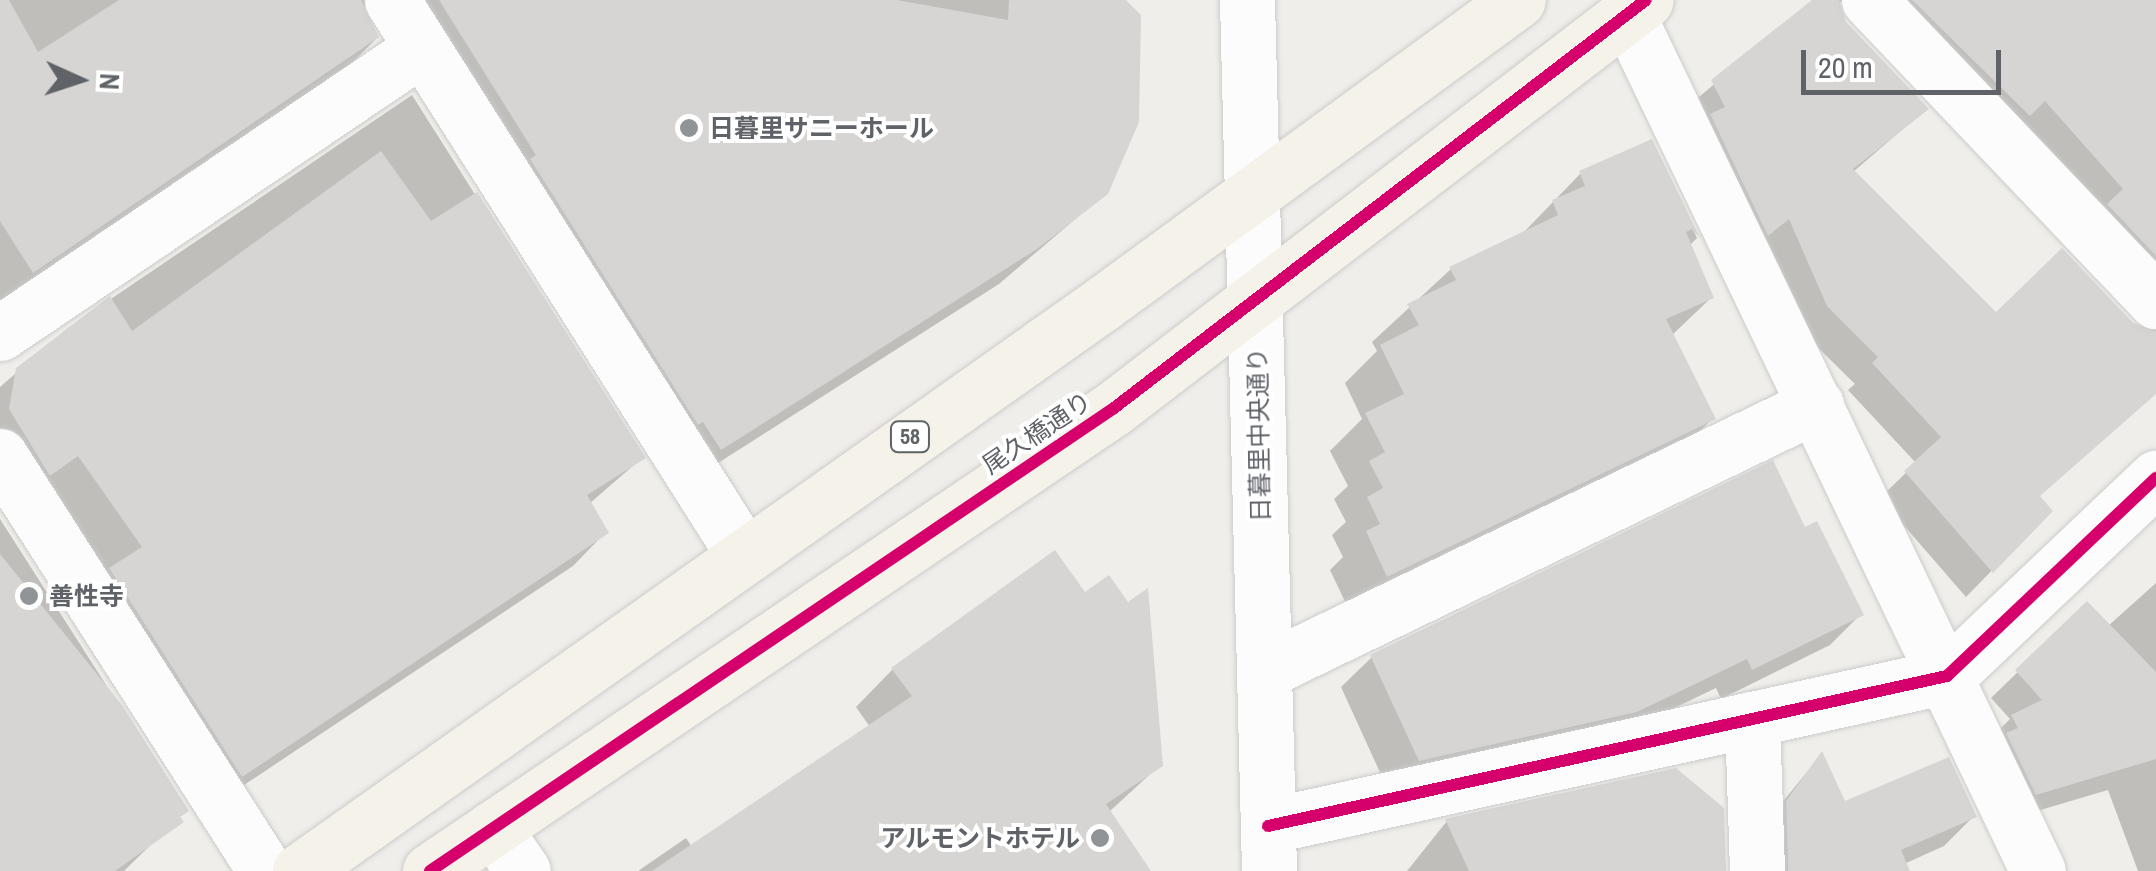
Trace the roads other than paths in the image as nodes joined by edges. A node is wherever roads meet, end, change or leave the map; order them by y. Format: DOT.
graph roads {
  1 [pos="392,0"];
  2 [pos="1247,0"];
  3 [pos="1518,0"];
  4 [pos="1869,0"];
  5 [pos="1637,7"];
  6 [pos="422,48"];
  7 [pos="1252,196"];
  8 [pos="1255,298"];
  9 [pos="2156,301"];
  10 [pos="0,332"];
  11 [pos="1816,404"];
  12 [pos="0,456"];
  13 [pos="2156,478"];
  14 [pos="742,552"];
  15 [pos="1264,671"];
  16 [pos="1947,676"];
  17 [pos="1752,719"];
  18 [pos="1268,849"];
  19 [pos="508,850"];
  20 [pos="266,871"];
  21 [pos="300,871"];
  22 [pos="430,871"];
  23 [pos="1756,871"];
  24 [pos="2038,871"];
  1 -- 6 [label="street"];
  2 -- 7 [label="street, 日暮里中央通り"];
  3 -- 7 [label="main road, 58"];
  4 -- 9 [label="street"];
  5 -- 8 [label="main road, 尾久橋通り"];
  5 -- 11 [label="street"];
  6 -- 10 [label="street"];
  6 -- 14 [label="street"];
  7 -- 8 [label="street, 日暮里中央通り"];
  7 -- 14 [label="main road, 58"];
  8 -- 15 [label="street, 日暮里中央通り"];
  8 -- 19 [label="main road, 尾久橋通り"];
  11 -- 15 [label="street"];
  11 -- 16 [label="street"];
  12 -- 20 [label="street"];
  13 -- 16 [label="street"];
  14 -- 21 [label="main road, 58"];
  15 -- 18 [label="street, 日暮里中央通り"];
  16 -- 17 [label="street"];
  16 -- 24 [label="street"];
  17 -- 18 [label="street"];
  17 -- 23 [label="street"];
  19 -- 22 [label="main road, 尾久橋通り"];
}
